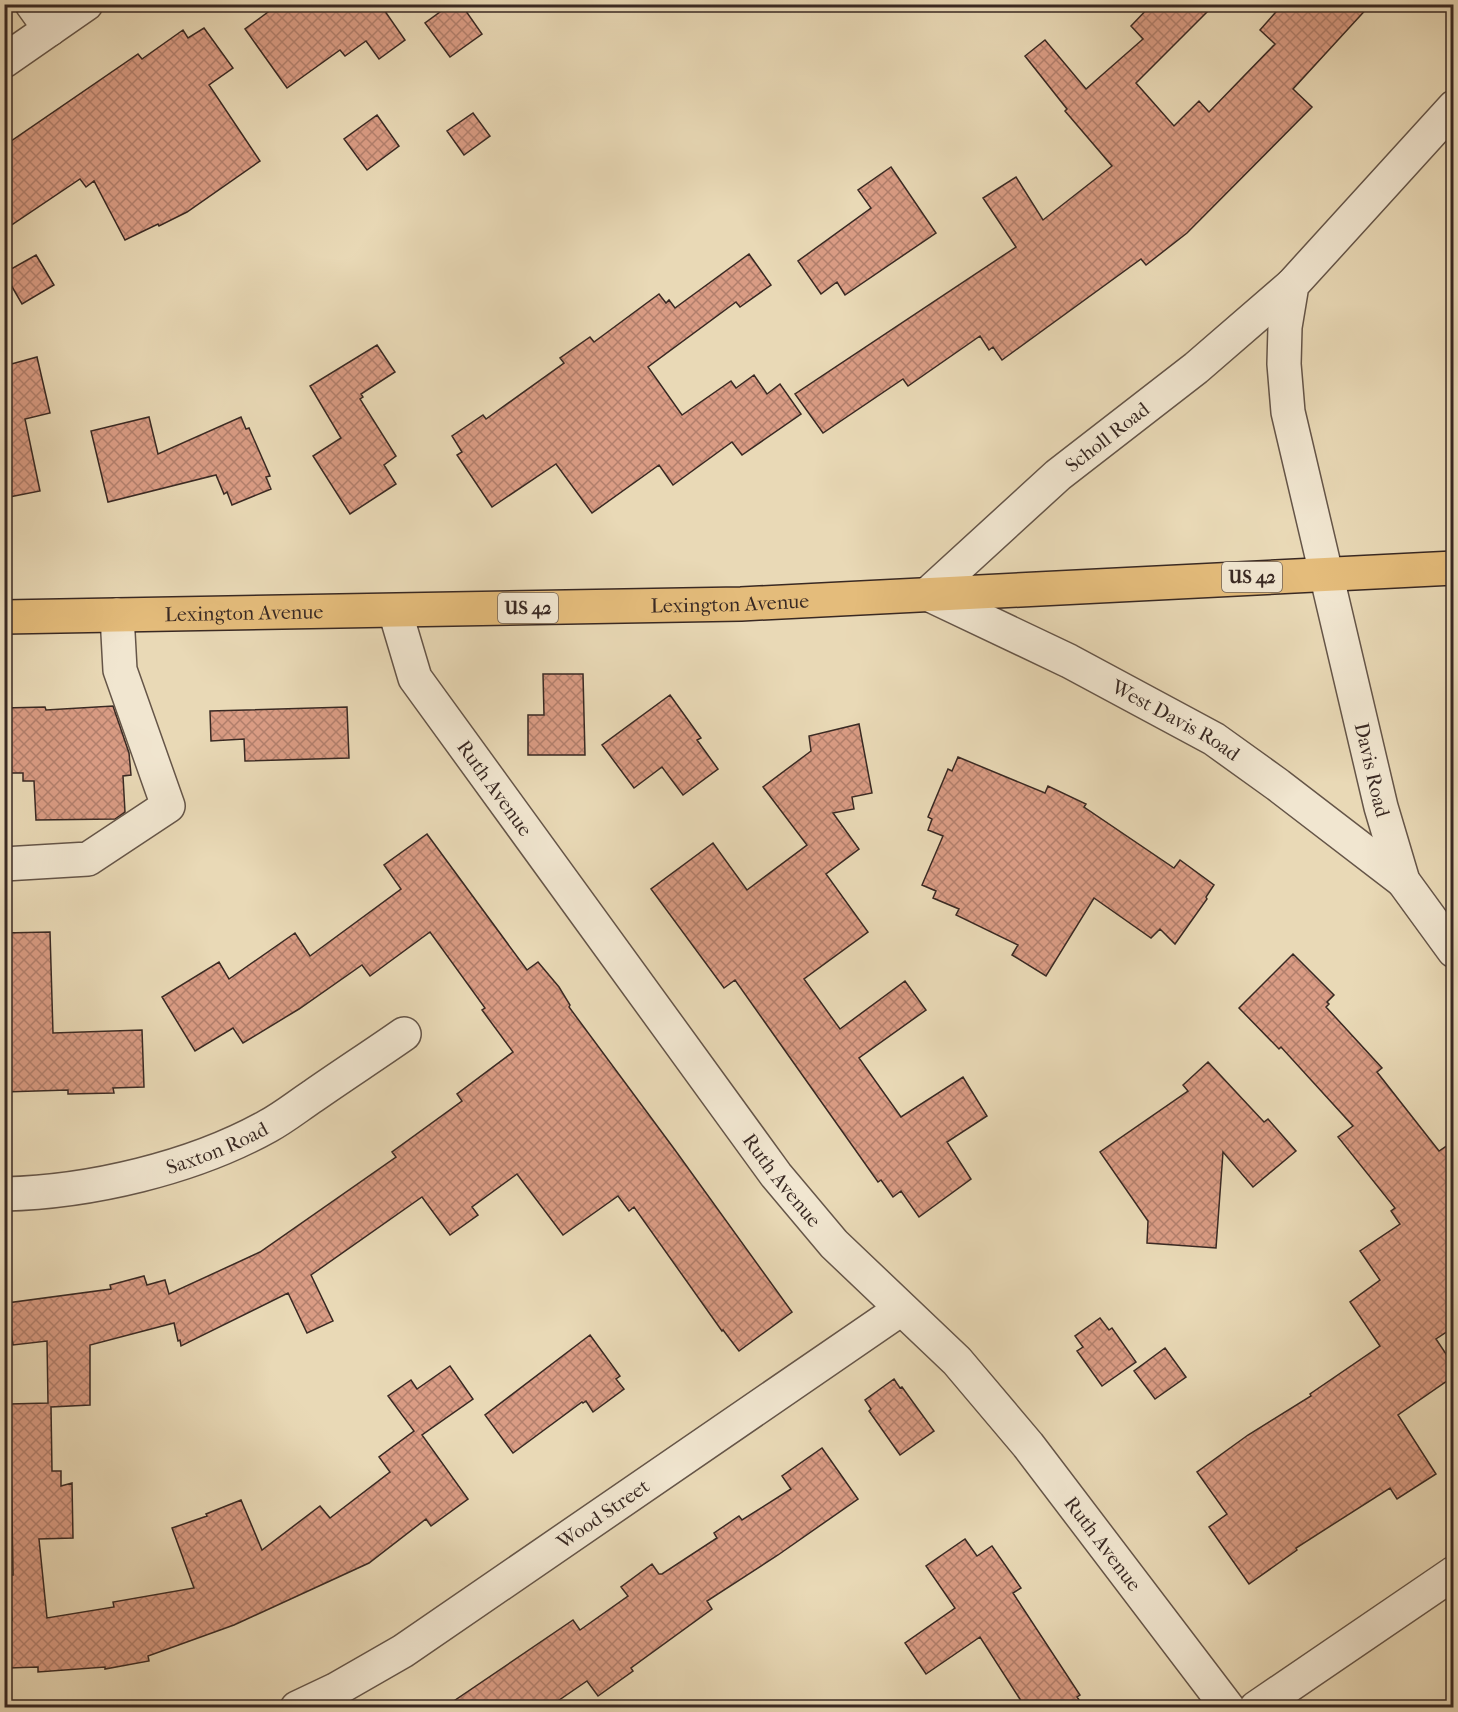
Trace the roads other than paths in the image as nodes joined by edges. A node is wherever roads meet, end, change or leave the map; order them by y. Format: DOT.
graph roads {
  1 [pos="86,4"];
  2 [pos="41,17"];
  3 [pos="4,60"];
  4 [pos="1454,107"];
  5 [pos="1292,285"];
  6 [pos="1454,568"];
  7 [pos="1325,574"];
  8 [pos="928,594"];
  9 [pos="395,611"];
  10 [pos="117,615"];
  11 [pos="4,617"];
  12 [pos="4,864"];
  13 [pos="1403,881"];
  14 [pos="1454,951"];
  15 [pos="404,1034"];
  16 [pos="4,1194"];
  17 [pos="901,1309"];
  18 [pos="1454,1573"];
  19 [pos="297,1707"];
  20 [pos="1228,1707"];
  21 [pos="1256,1707"];
  1 -- 2 [label="street"];
  2 -- 3 [label="street"];
  4 -- 5 [label="street, Scholl Road"];
  5 -- 7 [label="street"];
  5 -- 8 [label="street, Scholl Road"];
  6 -- 7 [label="main road, Lexington Avenue / US 42"];
  7 -- 8 [label="main road, Lexington Avenue / US 42"];
  7 -- 13 [label="street, Davis Road"];
  8 -- 9 [label="main road, Lexington Avenue / US 42"];
  8 -- 13 [label="street, West Davis Road"];
  9 -- 10 [label="main road, Lexington Avenue / US 42"];
  9 -- 17 [label="street, Ruth Avenue"];
  10 -- 11 [label="main road, Lexington Avenue / US 42"];
  10 -- 12 [label="street"];
  13 -- 14 [label="street, Davis Road"];
  15 -- 16 [label="street, Saxton Road"];
  17 -- 19 [label="street, Wood Street"];
  17 -- 20 [label="street, Ruth Avenue"];
  18 -- 21 [label="street"];
}
